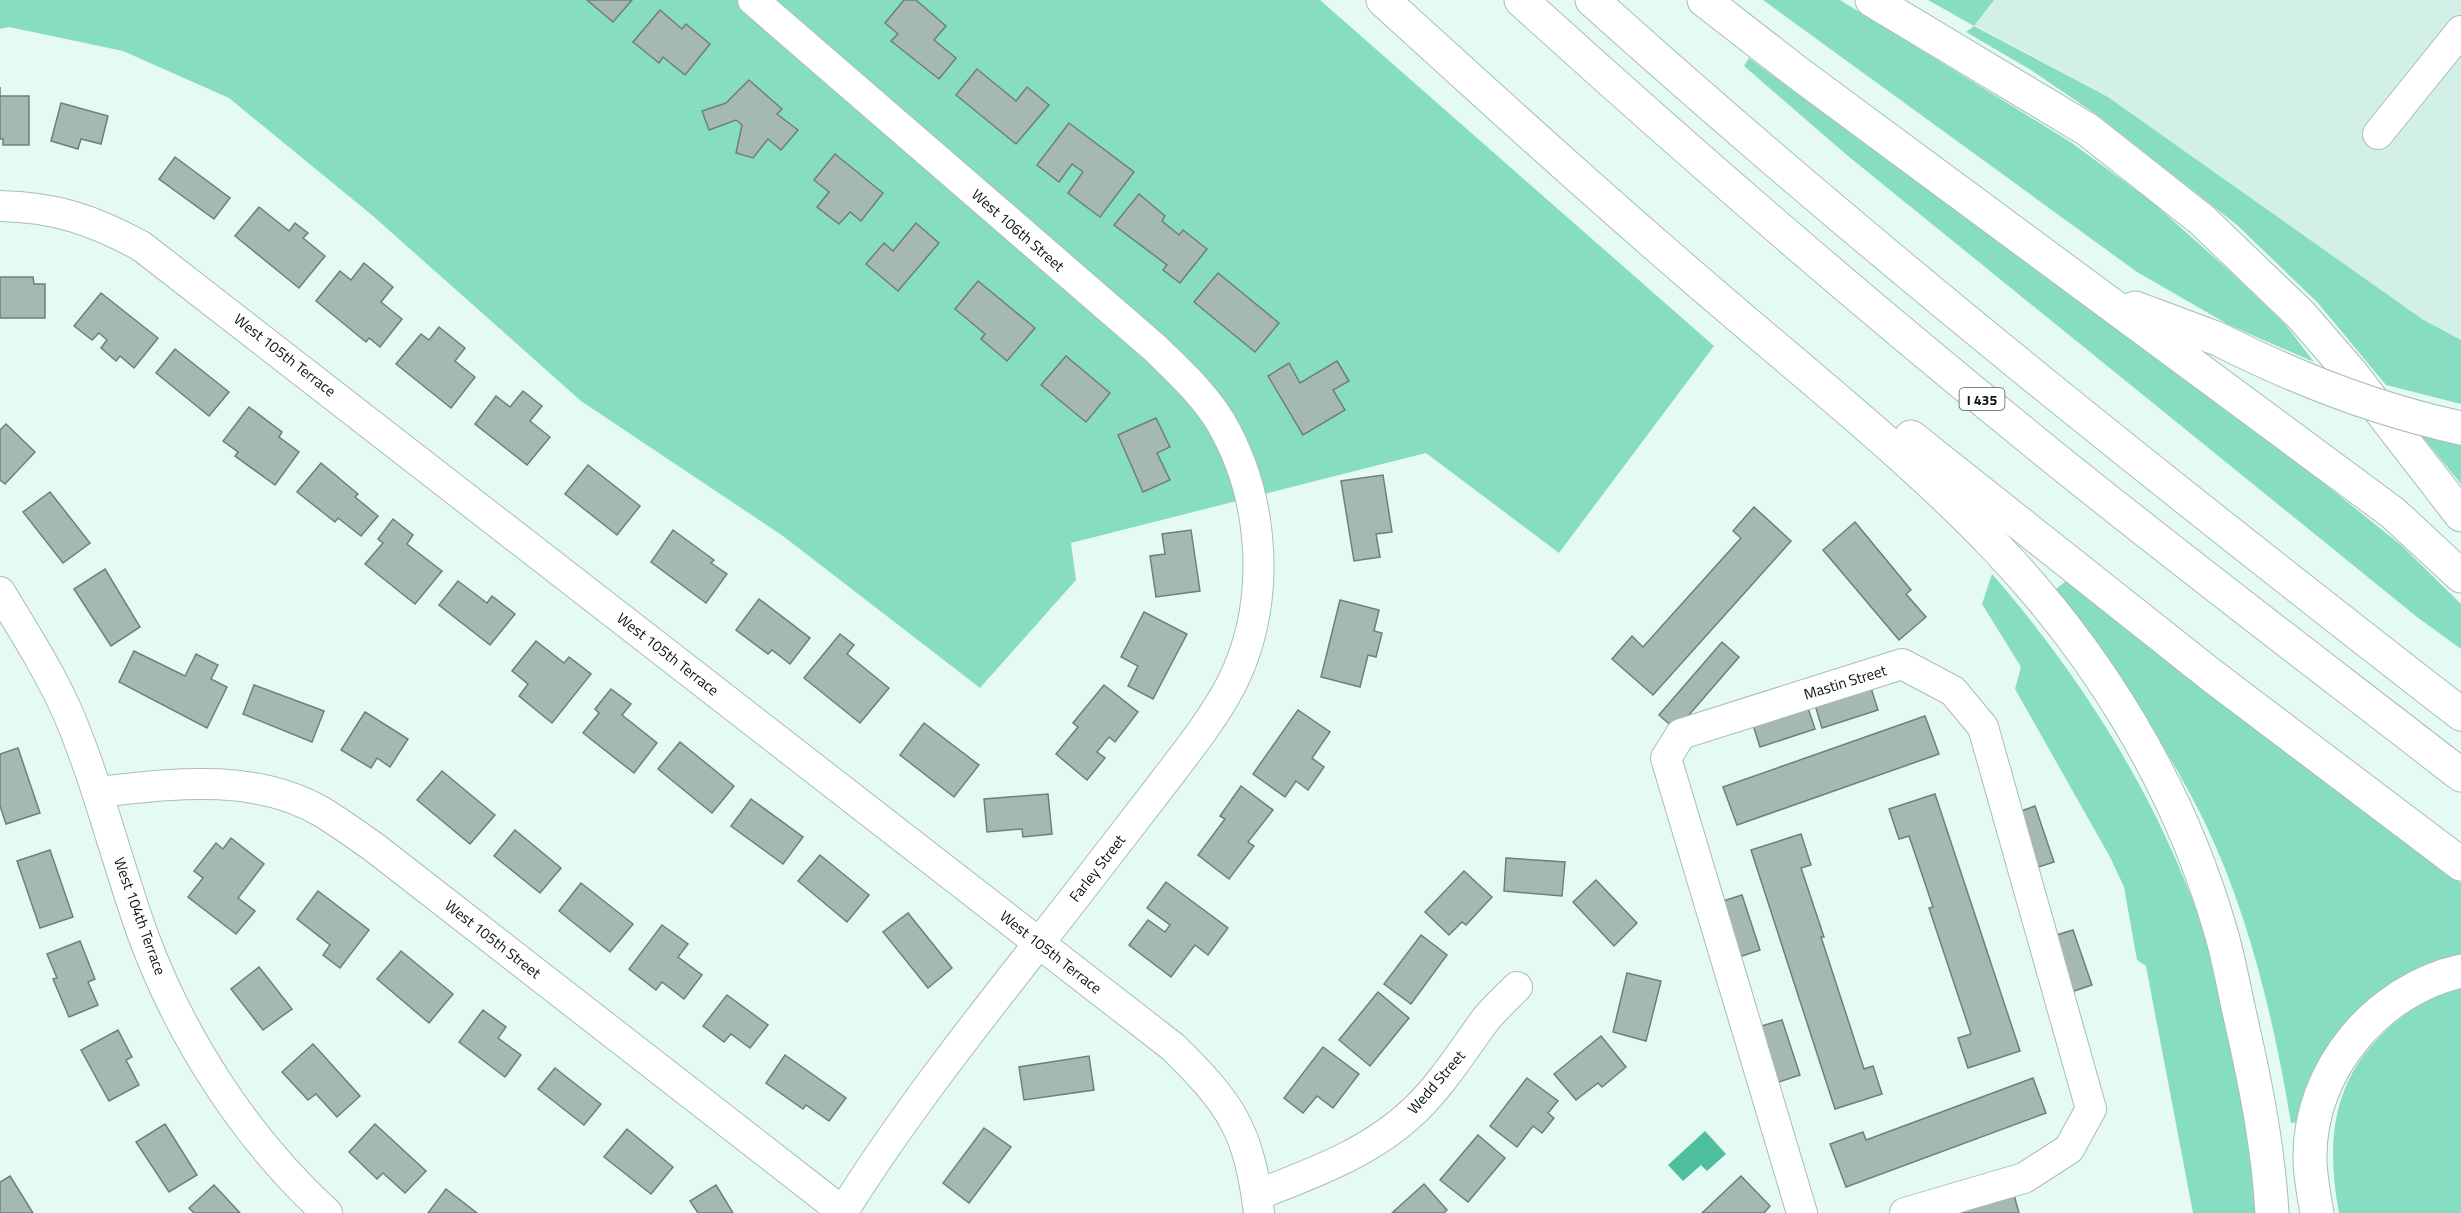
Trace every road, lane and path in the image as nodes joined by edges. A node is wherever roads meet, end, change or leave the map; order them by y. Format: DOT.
graph roads {
  1 [pos="753,0"];
  2 [pos="1383,0"];
  3 [pos="1521,0"];
  4 [pos="1592,0"];
  5 [pos="1704,0"];
  6 [pos="1872,0"];
  7 [pos="2461,31"];
  8 [pos="2379,134"];
  9 [pos="0,206"];
  10 [pos="2100,296"];
  11 [pos="1809,377"];
  12 [pos="2461,428"];
  13 [pos="1248,486"];
  14 [pos="2461,515"];
  15 [pos="2461,576"];
  16 [pos="0,592"];
  17 [pos="2461,714"];
  18 [pos="2461,775"];
  19 [pos="97,792"];
  20 [pos="2461,864"];
  21 [pos="1039,943"];
  22 [pos="2461,971"];
  23 [pos="1517,987"];
  24 [pos="1258,1204"];
  25 [pos="842,1212"];
  26 [pos="327,1213"];
  27 [pos="1802,1213"];
  28 [pos="1905,1213"];
  29 [pos="2272,1213"];
  30 [pos="2317,1213"];
  1 -- 13 [label="street, West 106th Street"];
  2 -- 11 [label="highway"];
  3 -- 18 [label="highway, I 435"];
  4 -- 17 [label="highway"];
  5 -- 10 [label="highway"];
  6 -- 14 [label="highway"];
  7 -- 8 [label="street"];
  9 -- 21 [label="street, West 105th Terrace"];
  10 -- 12 [label="highway, bridge"];
  10 -- 15 [label="highway"];
  11 -- 20 [label="highway"];
  11 -- 29 [label="highway"];
  13 -- 21 [label="street, Farley Street"];
  16 -- 19 [label="street, West 104th Terrace"];
  19 -- 25 [label="street, West 105th Street"];
  19 -- 26 [label="street, West 104th Terrace"];
  21 -- 24 [label="street, West 105th Terrace"];
  21 -- 25 [label="street, Farley Street"];
  22 -- 30 [label="highway"];
  23 -- 24 [label="street, Wedd Street"];
  27 -- 28 [label="street, Mastin Street"];
}
